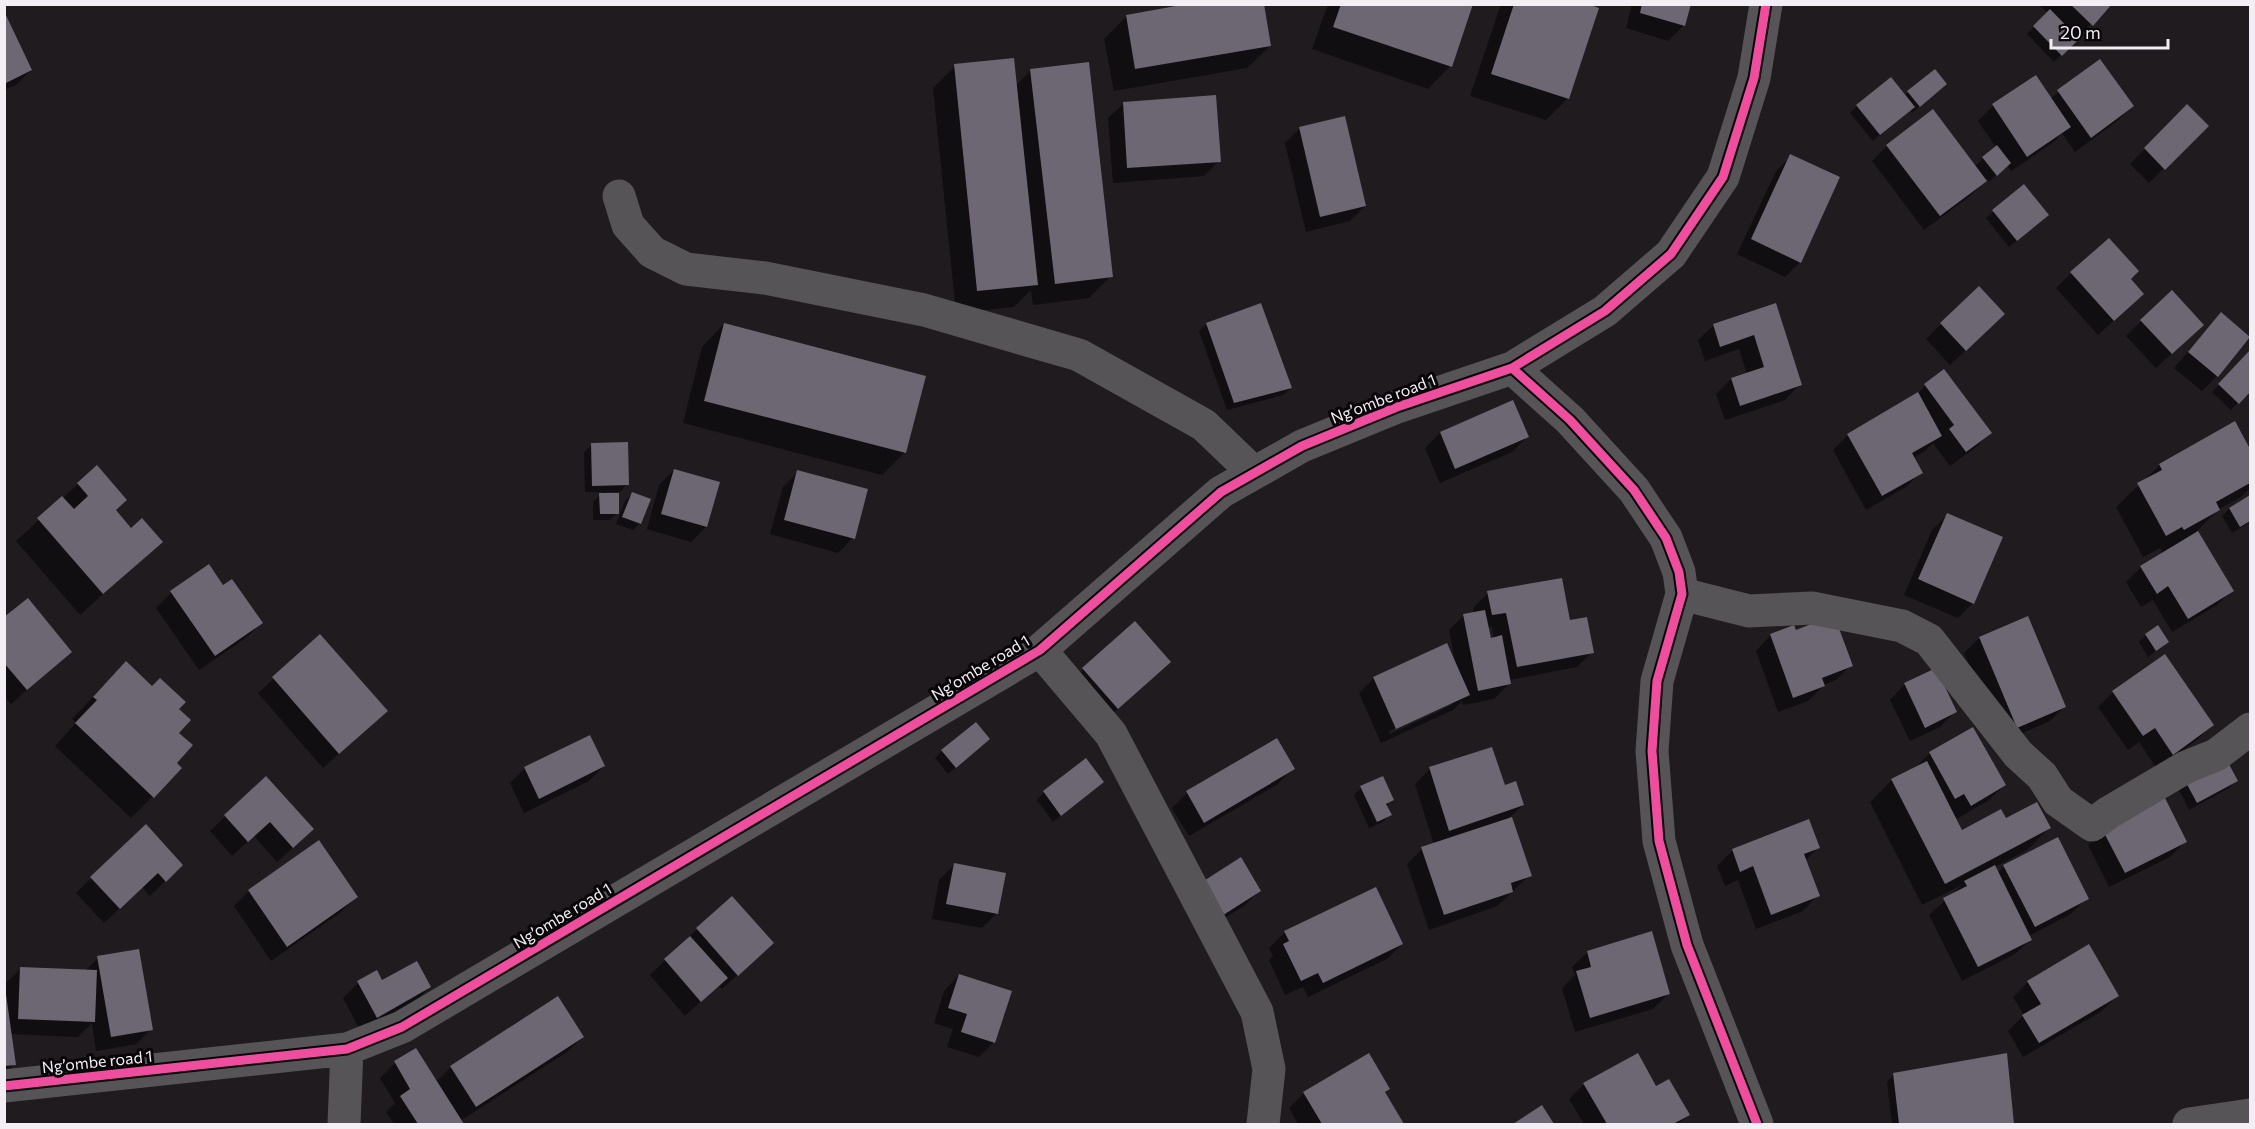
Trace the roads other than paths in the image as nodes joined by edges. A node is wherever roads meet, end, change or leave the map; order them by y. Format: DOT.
graph roads {
  1 [pos="1766,4"];
  2 [pos="619,196"];
  3 [pos="1512,368"];
  4 [pos="1254,473"];
  5 [pos="1682,594"];
  6 [pos="1040,650"];
  7 [pos="2250,729"];
  8 [pos="347,1049"];
  9 [pos="4,1086"];
  10 [pos="2250,1115"];
  11 [pos="344,1125"];
  12 [pos="1263,1125"];
  13 [pos="1757,1125"];
  14 [pos="2188,1125"];
  1 -- 3 [label="street, Ng’ombe road 1"];
  2 -- 4 [label="street"];
  3 -- 4 [label="street, Ng’ombe road 1"];
  3 -- 5 [label="street"];
  4 -- 6 [label="street, Ng’ombe road 1"];
  5 -- 7 [label="street"];
  5 -- 13 [label="street"];
  6 -- 8 [label="street, Ng’ombe road 1"];
  6 -- 12 [label="street"];
  8 -- 9 [label="street, Ng’ombe road 1"];
  8 -- 11 [label="street"];
  10 -- 14 [label="street"];
}
